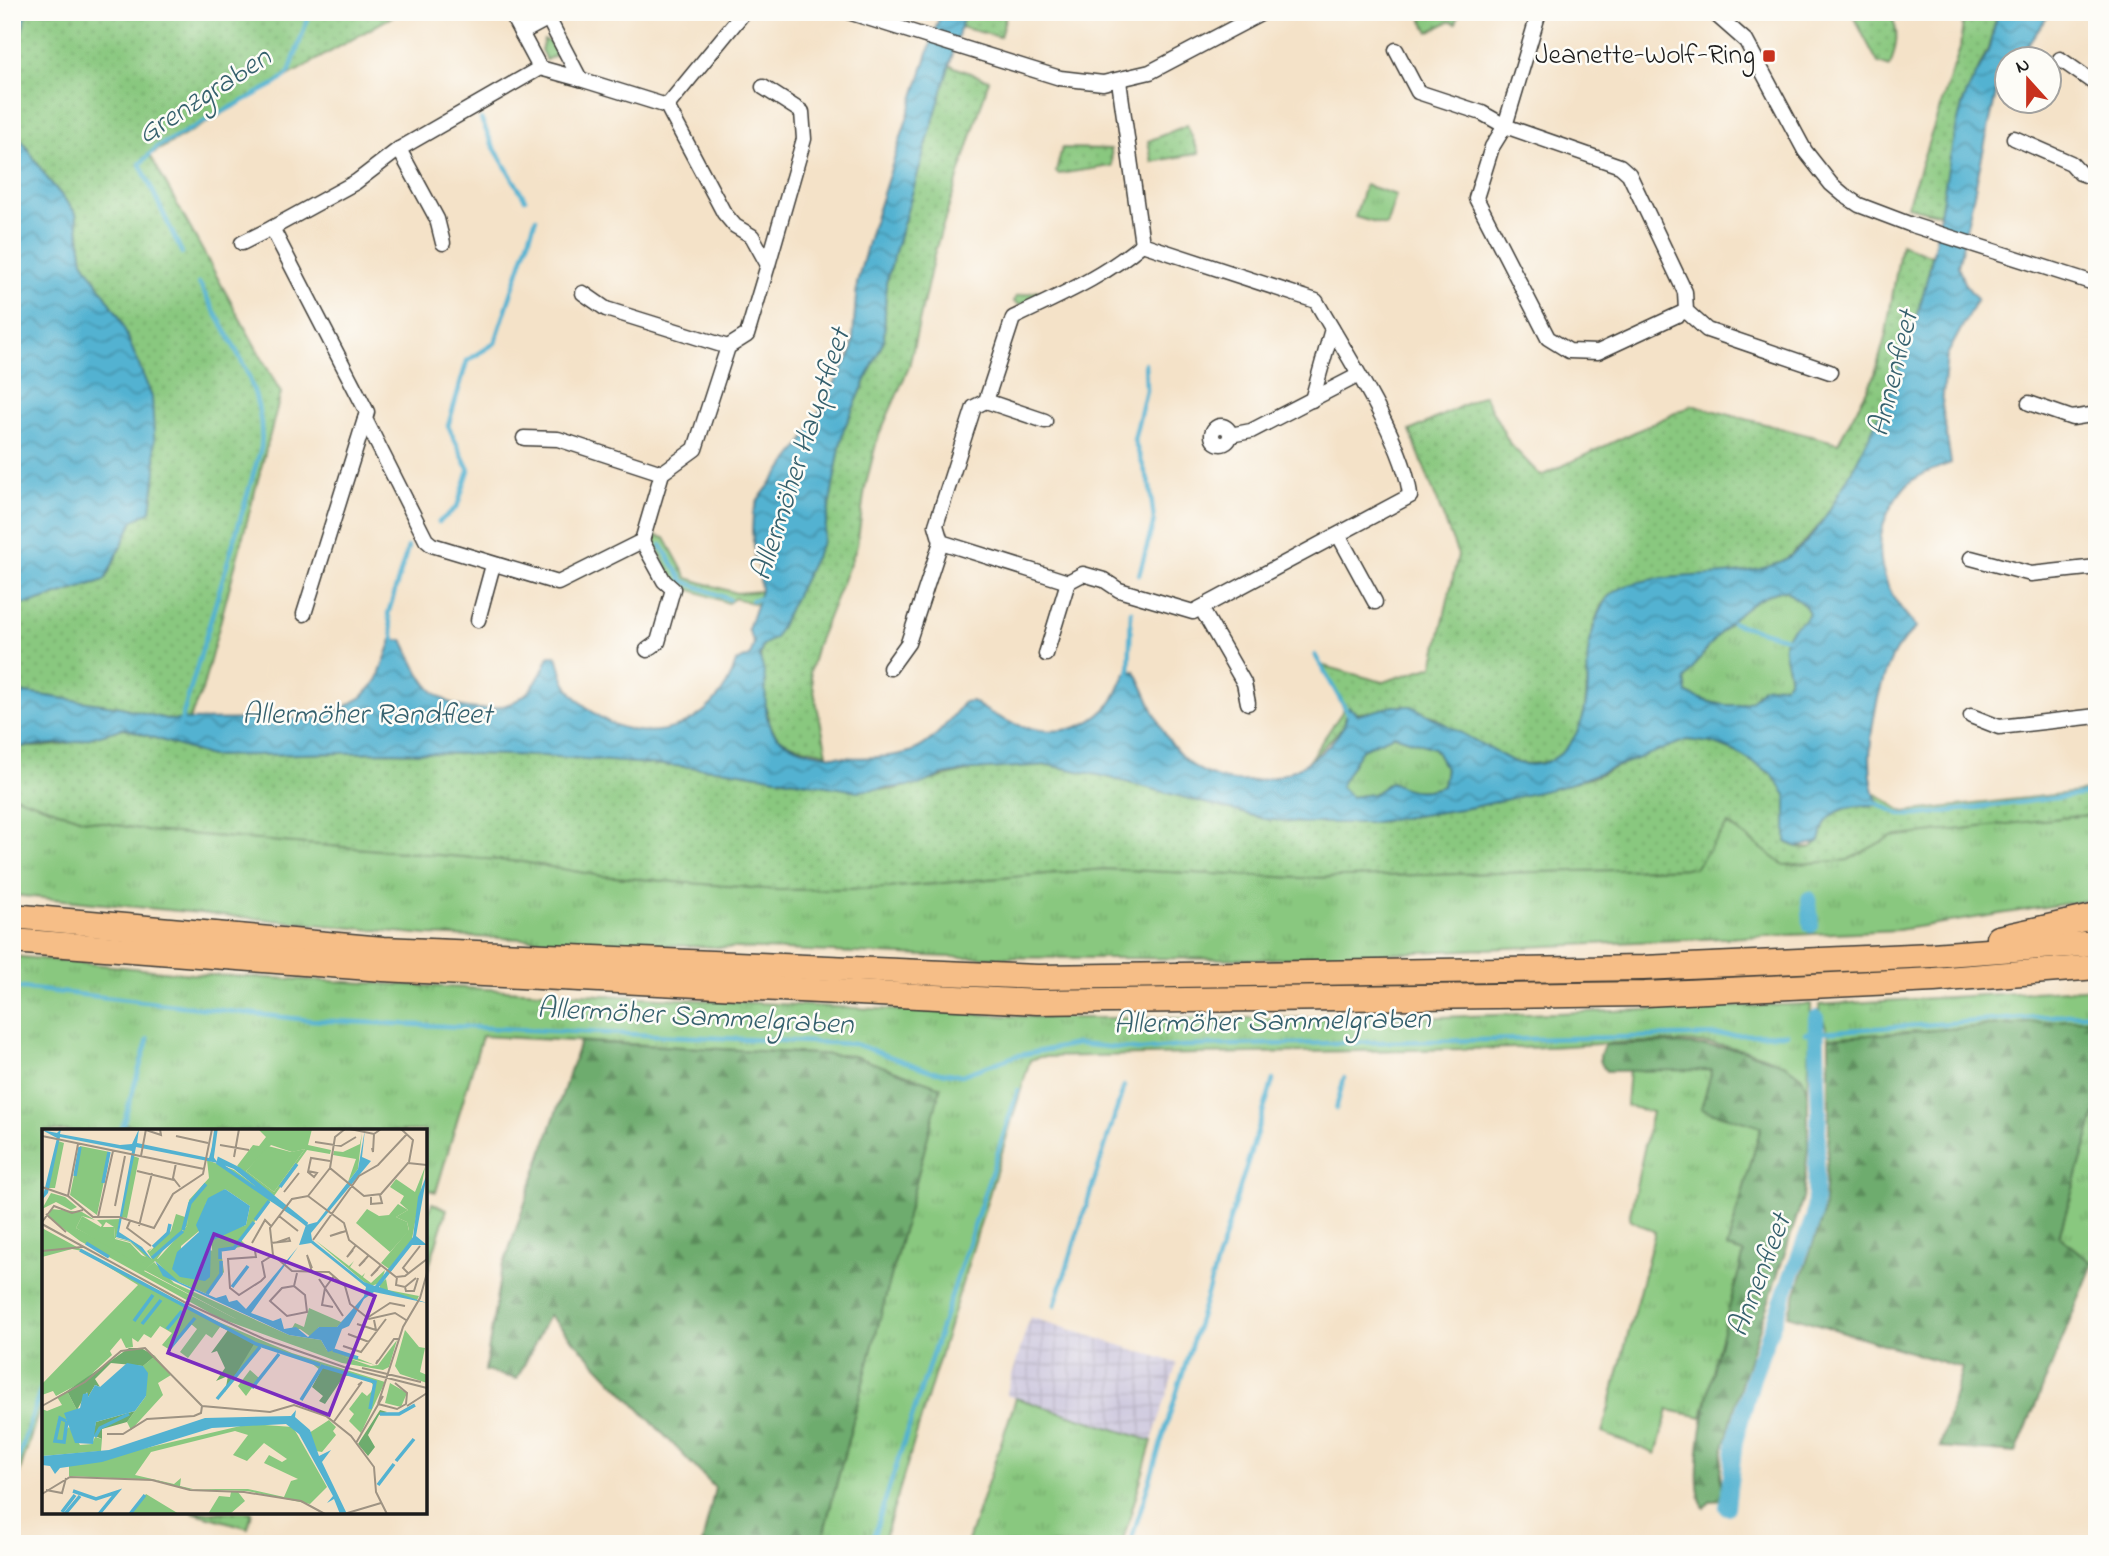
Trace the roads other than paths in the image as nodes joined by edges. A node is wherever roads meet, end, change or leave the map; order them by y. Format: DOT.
graph roads {
  1 [pos="510,12"];
  2 [pos="744,12"];
  3 [pos="848,12"];
  4 [pos="1264,12"];
  5 [pos="1539,12"];
  6 [pos="1713,12"];
  7 [pos="554,15"];
  8 [pos="521,33"];
  9 [pos="1396,50"];
  10 [pos="2064,62"];
  11 [pos="540,68"];
  12 [pos="580,79"];
  13 [pos="1119,81"];
  14 [pos="2097,85"];
  15 [pos="763,87"];
  16 [pos="667,106"];
  17 [pos="1505,126"];
  18 [pos="2014,138"];
  19 [pos="399,149"];
  20 [pos="2097,179"];
  21 [pos="272,228"];
  22 [pos="242,243"];
  23 [pos="443,243"];
  24 [pos="1142,244"];
  25 [pos="768,265"];
  26 [pos="2097,284"];
  27 [pos="583,293"];
  28 [pos="1686,312"];
  29 [pos="1332,330"];
  30 [pos="728,347"];
  31 [pos="1830,372"];
  32 [pos="1357,376"];
  33 [pos="1312,400"];
  34 [pos="986,401"];
  35 [pos="2029,403"];
  36 [pos="2097,414"];
  37 [pos="365,419"];
  38 [pos="1045,421"];
  39 [pos="1230,435"];
  40 [pos="524,438"];
  41 [pos="662,473"];
  42 [pos="1339,536"];
  43 [pos="642,541"];
  44 [pos="942,542"];
  45 [pos="1971,558"];
  46 [pos="493,565"];
  47 [pos="2097,567"];
  48 [pos="1068,582"];
  49 [pos="1375,602"];
  50 [pos="1201,608"];
  51 [pos="304,614"];
  52 [pos="478,620"];
  53 [pos="647,650"];
  54 [pos="1046,654"];
  55 [pos="890,668"];
  56 [pos="1248,703"];
  57 [pos="1971,716"];
  58 [pos="2097,716"];
  59 [pos="12,916"];
  60 [pos="2097,916"];
  61 [pos="12,941"];
  62 [pos="2097,943"];
  63 [pos="1932,955"];
  64 [pos="2097,967"];
  1 -- 8 [label="street"];
  2 -- 16 [label="street"];
  3 -- 13 [label="street"];
  4 -- 13 [label="street"];
  5 -- 17 [label="street"];
  6 -- 26 [label="street"];
  7 -- 8 [label="street"];
  7 -- 12 [label="street"];
  8 -- 11 [label="street"];
  9 -- 17 [label="street"];
  10 -- 14 [label="street"];
  11 -- 12 [label="street"];
  11 -- 19 [label="street"];
  12 -- 16 [label="street"];
  13 -- 24 [label="street"];
  15 -- 25 [label="street"];
  16 -- 25 [label="street"];
  17 -- 28 [label="street"];
  17 -- 28 [label="street"];
  18 -- 20 [label="street"];
  19 -- 21 [label="street"];
  19 -- 23 [label="street"];
  21 -- 22 [label="street"];
  21 -- 37 [label="street"];
  24 -- 29 [label="street"];
  24 -- 34 [label="street"];
  25 -- 30 [label="street"];
  27 -- 30 [label="street"];
  28 -- 31 [label="street"];
  29 -- 32 [label="street"];
  29 -- 33 [label="street"];
  30 -- 41 [label="street"];
  32 -- 33 [label="street"];
  32 -- 42 [label="street"];
  33 -- 39 [label="street"];
  34 -- 38 [label="street"];
  34 -- 44 [label="street"];
  35 -- 36 [label="street"];
  37 -- 46 [label="street"];
  37 -- 51 [label="street"];
  40 -- 41 [label="street"];
  41 -- 43 [label="street"];
  42 -- 49 [label="street"];
  42 -- 50 [label="street"];
  43 -- 46 [label="street"];
  43 -- 53 [label="street"];
  44 -- 48 [label="street"];
  44 -- 55 [label="street"];
  45 -- 47 [label="street"];
  46 -- 52 [label="street"];
  48 -- 50 [label="street"];
  48 -- 54 [label="street"];
  50 -- 56 [label="street"];
  57 -- 58 [label="street"];
  59 -- 63 [label="highway"];
  60 -- 63 [label="highway"];
  61 -- 64 [label="highway"];
  62 -- 63 [label="highway"];
}
